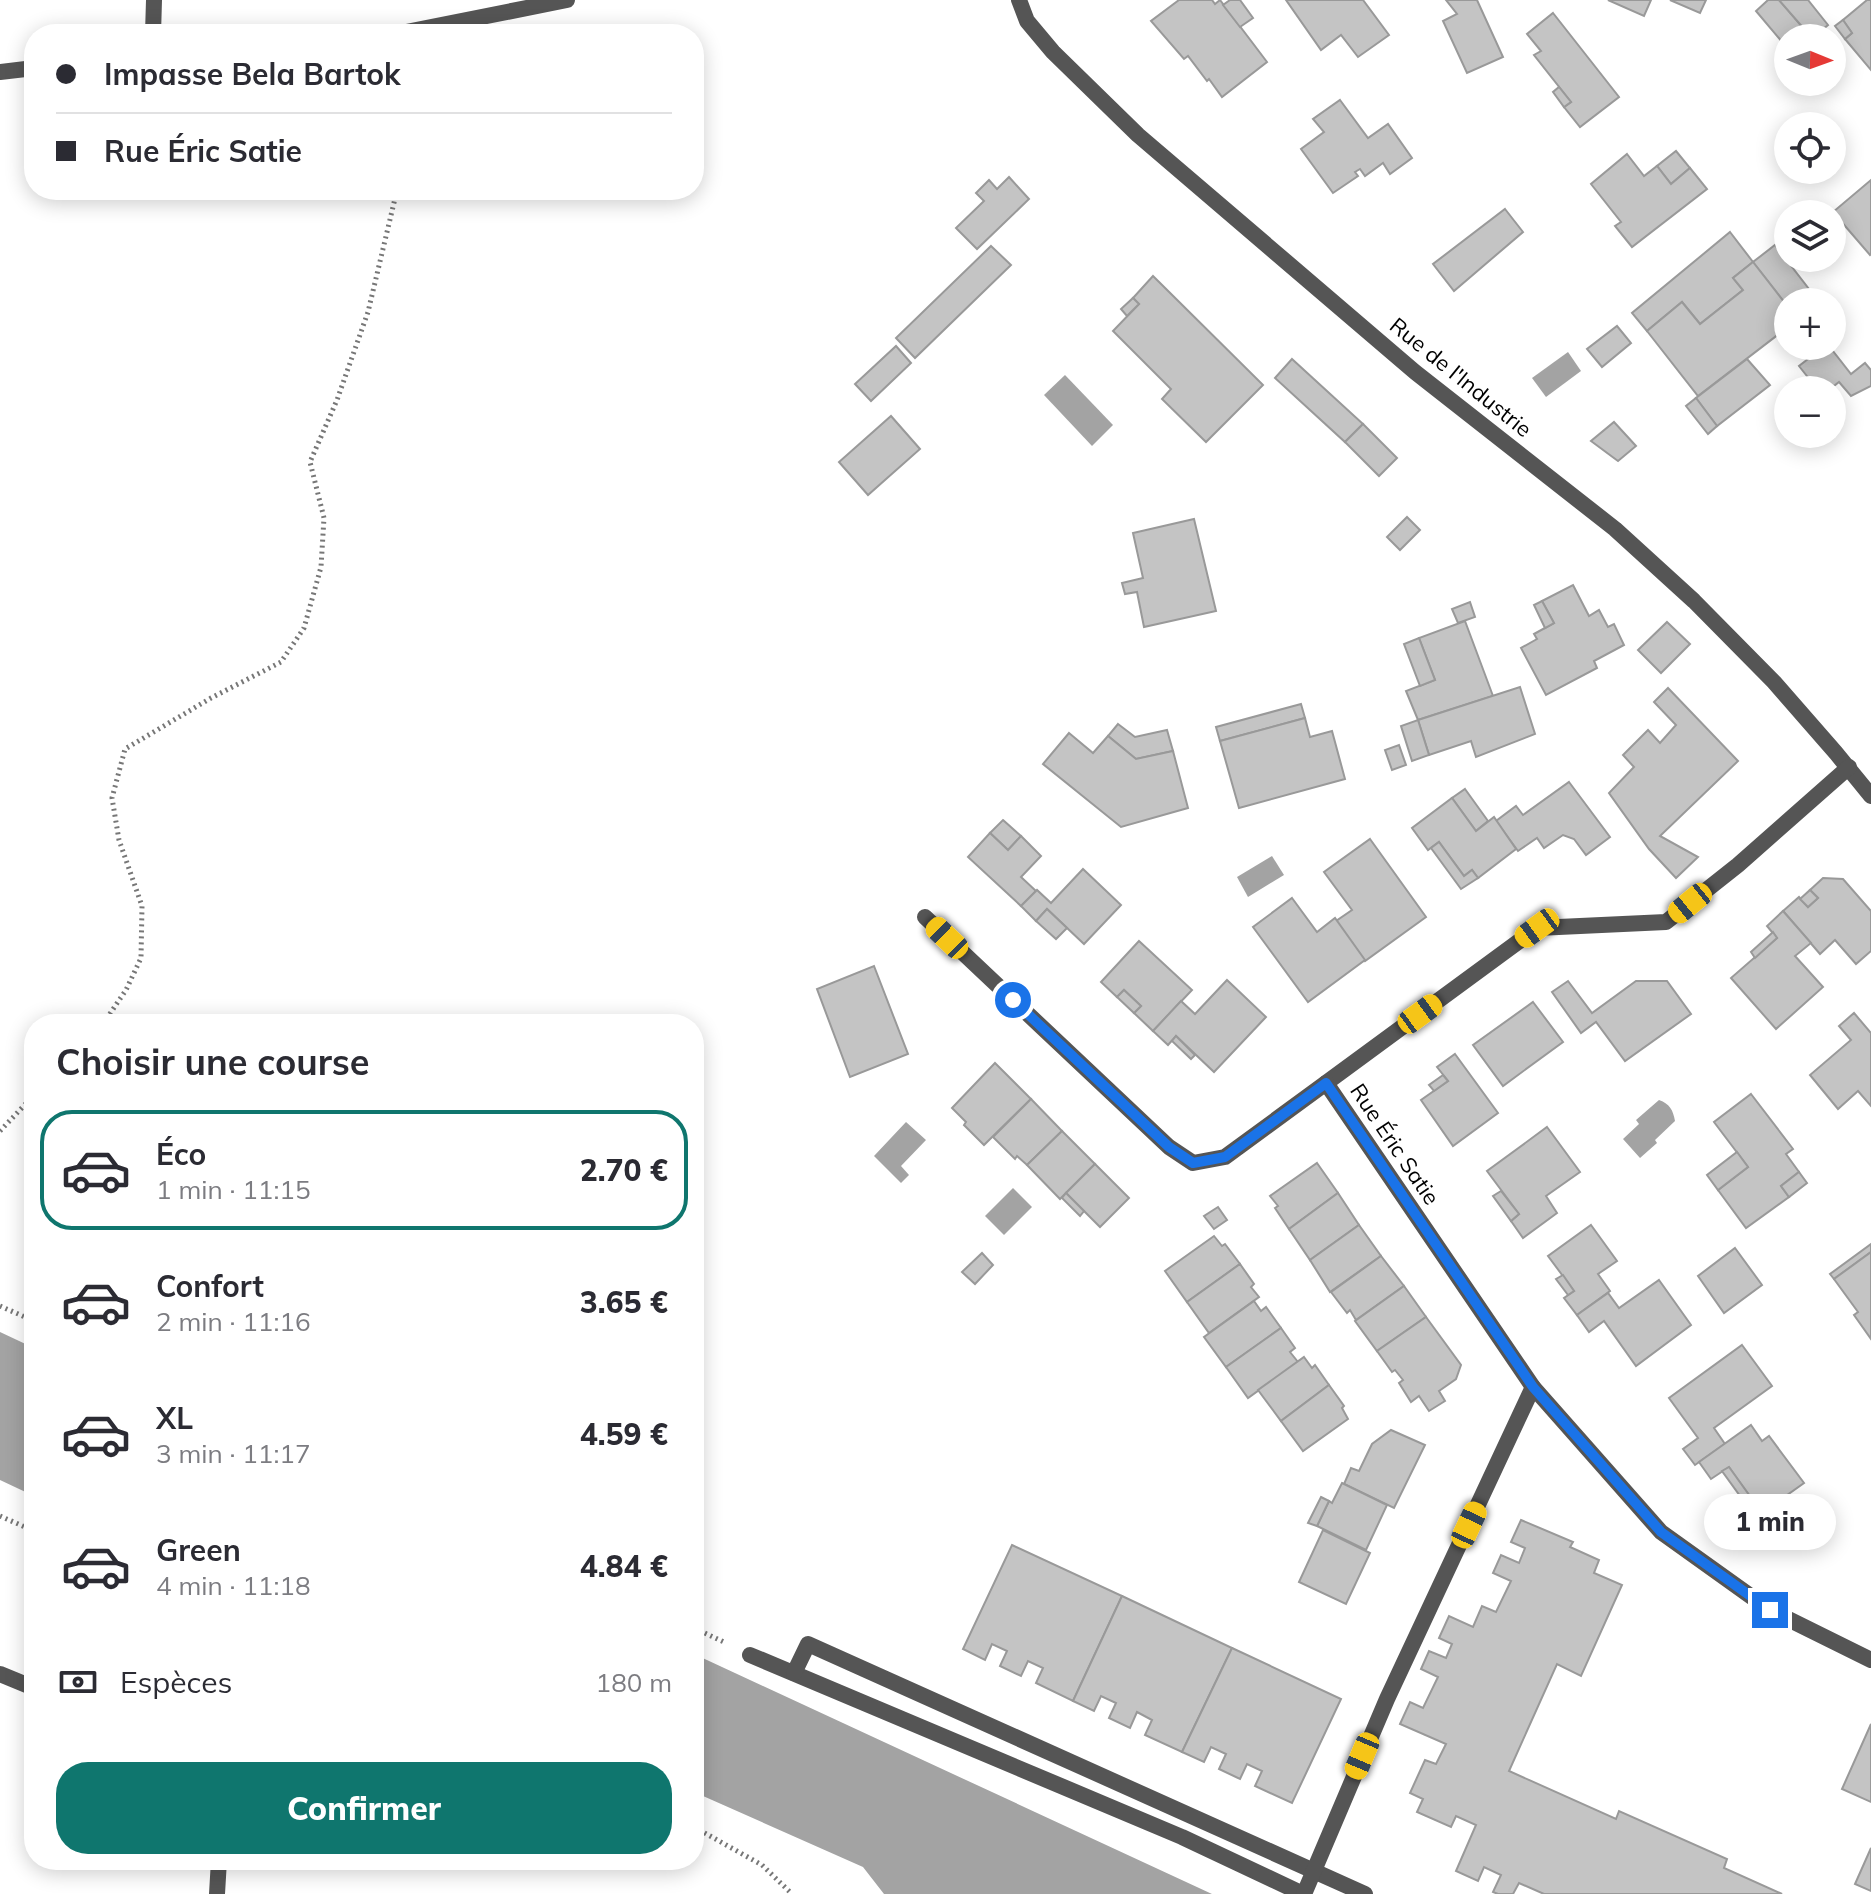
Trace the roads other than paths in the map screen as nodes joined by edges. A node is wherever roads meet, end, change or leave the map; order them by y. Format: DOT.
graph roads {
  1 [pos="154,0"];
  2 [pos="567,0"];
  3 [pos="1019,0"];
  4 [pos="153,24"];
  5 [pos="446,24"];
  6 [pos="24,69"];
  7 [pos="0,72"];
  8 [pos="1849,767"];
  9 [pos="1871,796"];
  10 [pos="925,917"];
  11 [pos="1326,1083"];
  12 [pos="1533,1387"];
  13 [pos="750,1655"];
  14 [pos="1871,1660"];
  15 [pos="794,1673"];
  16 [pos="0,1674"];
  17 [pos="24,1684"];
  18 [pos="218,1870"];
  19 [pos="1314,1870"];
  20 [pos="217,1894"];
  21 [pos="1304,1894"];
  22 [pos="1365,1894"];
  1 -- 4 [label="street"];
  2 -- 5 [label="street"];
  3 -- 8 [label="street, Rue de l'Industrie"];
  6 -- 7 [label="street"];
  8 -- 9 [label="street, Rue de l'Industrie"];
  8 -- 11 [label="street, Rue Éric Satie"];
  10 -- 11 [label="street"];
  11 -- 12 [label="street, Rue Éric Satie"];
  12 -- 14 [label="street, Rue Éric Satie"];
  12 -- 19 [label="street"];
  13 -- 15 [label="street"];
  15 -- 19 [label="street"];
  15 -- 21 [label="street"];
  16 -- 17 [label="street"];
  18 -- 20 [label="street"];
  19 -- 21 [label="street"];
  19 -- 22 [label="street"];
}
